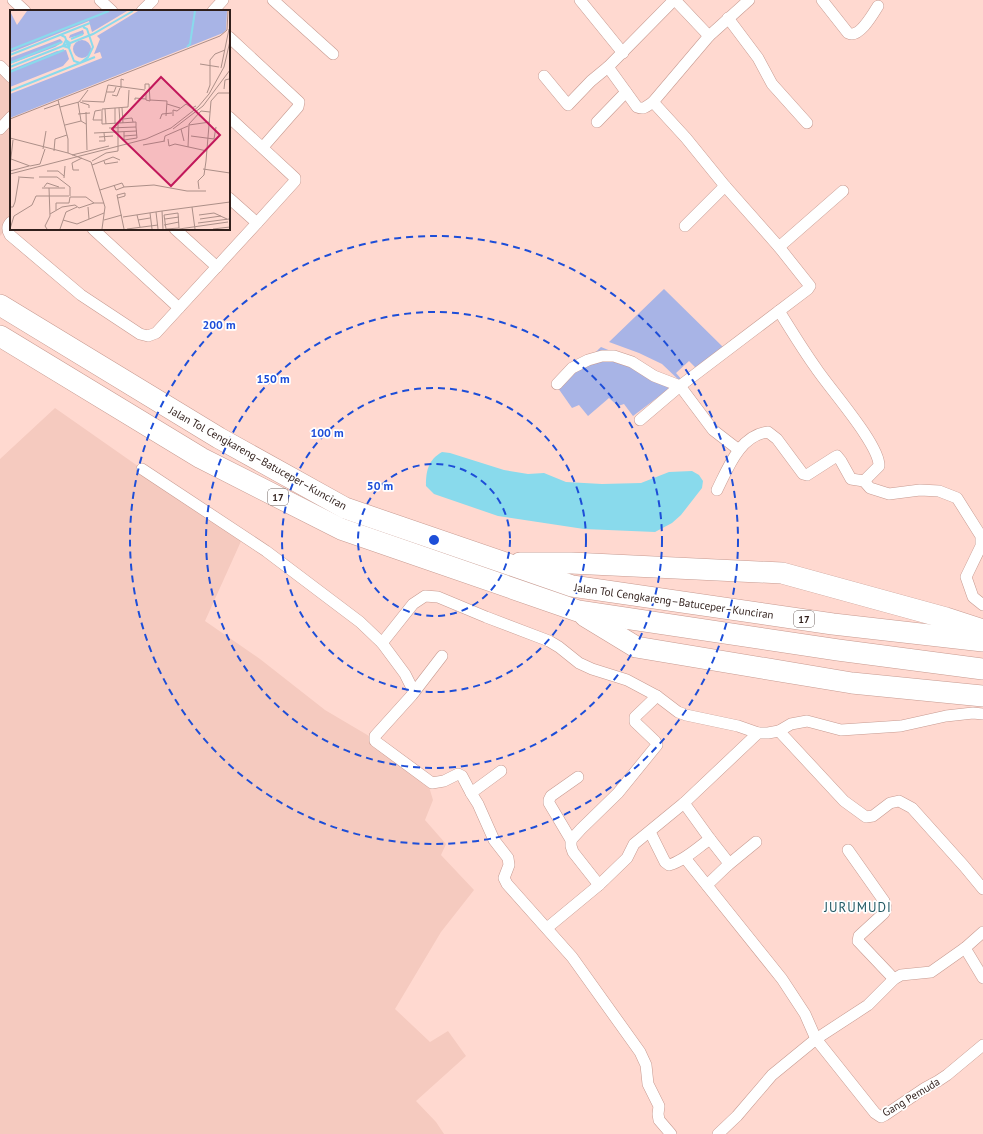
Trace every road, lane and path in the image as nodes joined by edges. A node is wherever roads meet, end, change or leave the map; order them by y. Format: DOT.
graph roads {
  1 [pos="13,0"];
  2 [pos="100,0"];
  3 [pos="153,0"];
  4 [pos="223,0"];
  5 [pos="273,0"];
  6 [pos="580,0"];
  7 [pos="675,0"];
  8 [pos="749,0"];
  9 [pos="822,0"];
  10 [pos="878,6"];
  11 [pos="24,10"];
  12 [pos="110,10"];
  13 [pos="143,10"];
  14 [pos="214,10"];
  15 [pos="728,18"];
  16 [pos="709,36"];
  17 [pos="230,38"];
  18 [pos="623,53"];
  19 [pos="332,54"];
  20 [pos="0,66"];
  21 [pos="608,67"];
  22 [pos="10,76"];
  23 [pos="544,76"];
  24 [pos="626,92"];
  25 [pos="652,102"];
  26 [pos="10,118"];
  27 [pos="230,118"];
  28 [pos="597,122"];
  29 [pos="807,122"];
  30 [pos="0,129"];
  31 [pos="263,147"];
  32 [pos="725,186"];
  33 [pos="843,191"];
  34 [pos="230,199"];
  35 [pos="257,223"];
  36 [pos="685,226"];
  37 [pos="6,230"];
  38 [pos="94,230"];
  39 [pos="176,230"];
  40 [pos="779,247"];
  41 [pos="217,267"];
  42 [pos="0,305"];
  43 [pos="179,308"];
  44 [pos="779,311"];
  45 [pos="0,336"];
  46 [pos="557,384"];
  47 [pos="680,386"];
  48 [pos="640,420"];
  49 [pos="740,448"];
  50 [pos="142,468"];
  51 [pos="864,481"];
  52 [pos="716,490"];
  53 [pos="504,563"];
  54 [pos="983,605"];
  55 [pos="578,612"];
  56 [pos="983,630"];
  57 [pos="983,641"];
  58 [pos="382,643"];
  59 [pos="442,656"];
  60 [pos="983,669"];
  61 [pos="414,692"];
  62 [pos="657,696"];
  63 [pos="983,696"];
  64 [pos="983,714"];
  65 [pos="778,730"];
  66 [pos="758,733"];
  67 [pos="501,771"];
  68 [pos="578,777"];
  69 [pos="470,794"];
  70 [pos="684,803"];
  71 [pos="650,832"];
  72 [pos="710,839"];
  73 [pos="571,840"];
  74 [pos="756,842"];
  75 [pos="848,850"];
  76 [pos="685,858"];
  77 [pos="728,865"];
  78 [pos="599,885"];
  79 [pos="707,885"];
  80 [pos="983,889"];
  81 [pos="547,928"];
  82 [pos="983,932"];
  83 [pos="964,948"];
  84 [pos="983,978"];
  85 [pos="894,979"];
  86 [pos="816,1039"];
  87 [pos="983,1045"];
  88 [pos="671,1134"];
  89 [pos="718,1134"];
  1 -- 11 [label="street"];
  2 -- 12 [label="street"];
  3 -- 13 [label="street"];
  4 -- 14 [label="street"];
  5 -- 19 [label="street"];
  6 -- 18 [label="street"];
  7 -- 16 [label="street"];
  7 -- 18 [label="street"];
  8 -- 15 [label="street"];
  9 -- 10 [label="street"];
  15 -- 16 [label="street"];
  15 -- 29 [label="street"];
  16 -- 25 [label="street"];
  17 -- 31 [label="street"];
  18 -- 21 [label="street"];
  20 -- 22 [label="street"];
  21 -- 23 [label="street"];
  21 -- 24 [label="street"];
  24 -- 25 [label="street"];
  24 -- 28 [label="street"];
  25 -- 32 [label="street"];
  26 -- 30 [label="street"];
  27 -- 31 [label="street"];
  31 -- 35 [label="street"];
  32 -- 36 [label="street"];
  32 -- 40 [label="street"];
  33 -- 40 [label="street"];
  34 -- 35 [label="street"];
  35 -- 41 [label="street"];
  37 -- 43 [label="street"];
  38 -- 43 [label="street"];
  39 -- 41 [label="street"];
  40 -- 44 [label="street"];
  41 -- 43 [label="street"];
  42 -- 53 [label="highway, Jalan Tol Cengkareng–Batuceper–Kunciran / 17"];
  44 -- 47 [label="street"];
  44 -- 51 [label="street"];
  45 -- 55 [label="highway, Jalan Tol Cengkareng–Batuceper–Kunciran / 17"];
  46 -- 47 [label="street"];
  47 -- 48 [label="street"];
  47 -- 49 [label="street"];
  49 -- 51 [label="street"];
  49 -- 52 [label="street"];
  50 -- 58 [label="street"];
  51 -- 54 [label="street"];
  53 -- 56 [label="highway"];
  53 -- 57 [label="highway, Jalan Tol Cengkareng–Batuceper–Kunciran / 17"];
  55 -- 60 [label="highway, Jalan Tol Cengkareng–Batuceper–Kunciran / 17"];
  55 -- 63 [label="highway"];
  58 -- 61 [label="street"];
  58 -- 62 [label="street"];
  59 -- 61 [label="street"];
  61 -- 69 [label="street"];
  62 -- 66 [label="street"];
  62 -- 73 [label="street"];
  64 -- 65 [label="street"];
  65 -- 66 [label="street"];
  65 -- 80 [label="street"];
  66 -- 70 [label="street"];
  67 -- 69 [label="street"];
  68 -- 73 [label="street"];
  69 -- 81 [label="street"];
  70 -- 71 [label="street"];
  70 -- 72 [label="street"];
  71 -- 76 [label="street"];
  71 -- 78 [label="street"];
  72 -- 76 [label="street"];
  72 -- 77 [label="street"];
  73 -- 78 [label="street"];
  74 -- 77 [label="street"];
  75 -- 85 [label="street"];
  76 -- 79 [label="street"];
  77 -- 79 [label="street"];
  78 -- 81 [label="street"];
  79 -- 86 [label="street"];
  81 -- 88 [label="street"];
  82 -- 83 [label="street"];
  83 -- 84 [label="street"];
  83 -- 85 [label="street"];
  85 -- 86 [label="street"];
  86 -- 87 [label="street, Gang Pemuda"];
  86 -- 89 [label="street"];
}
